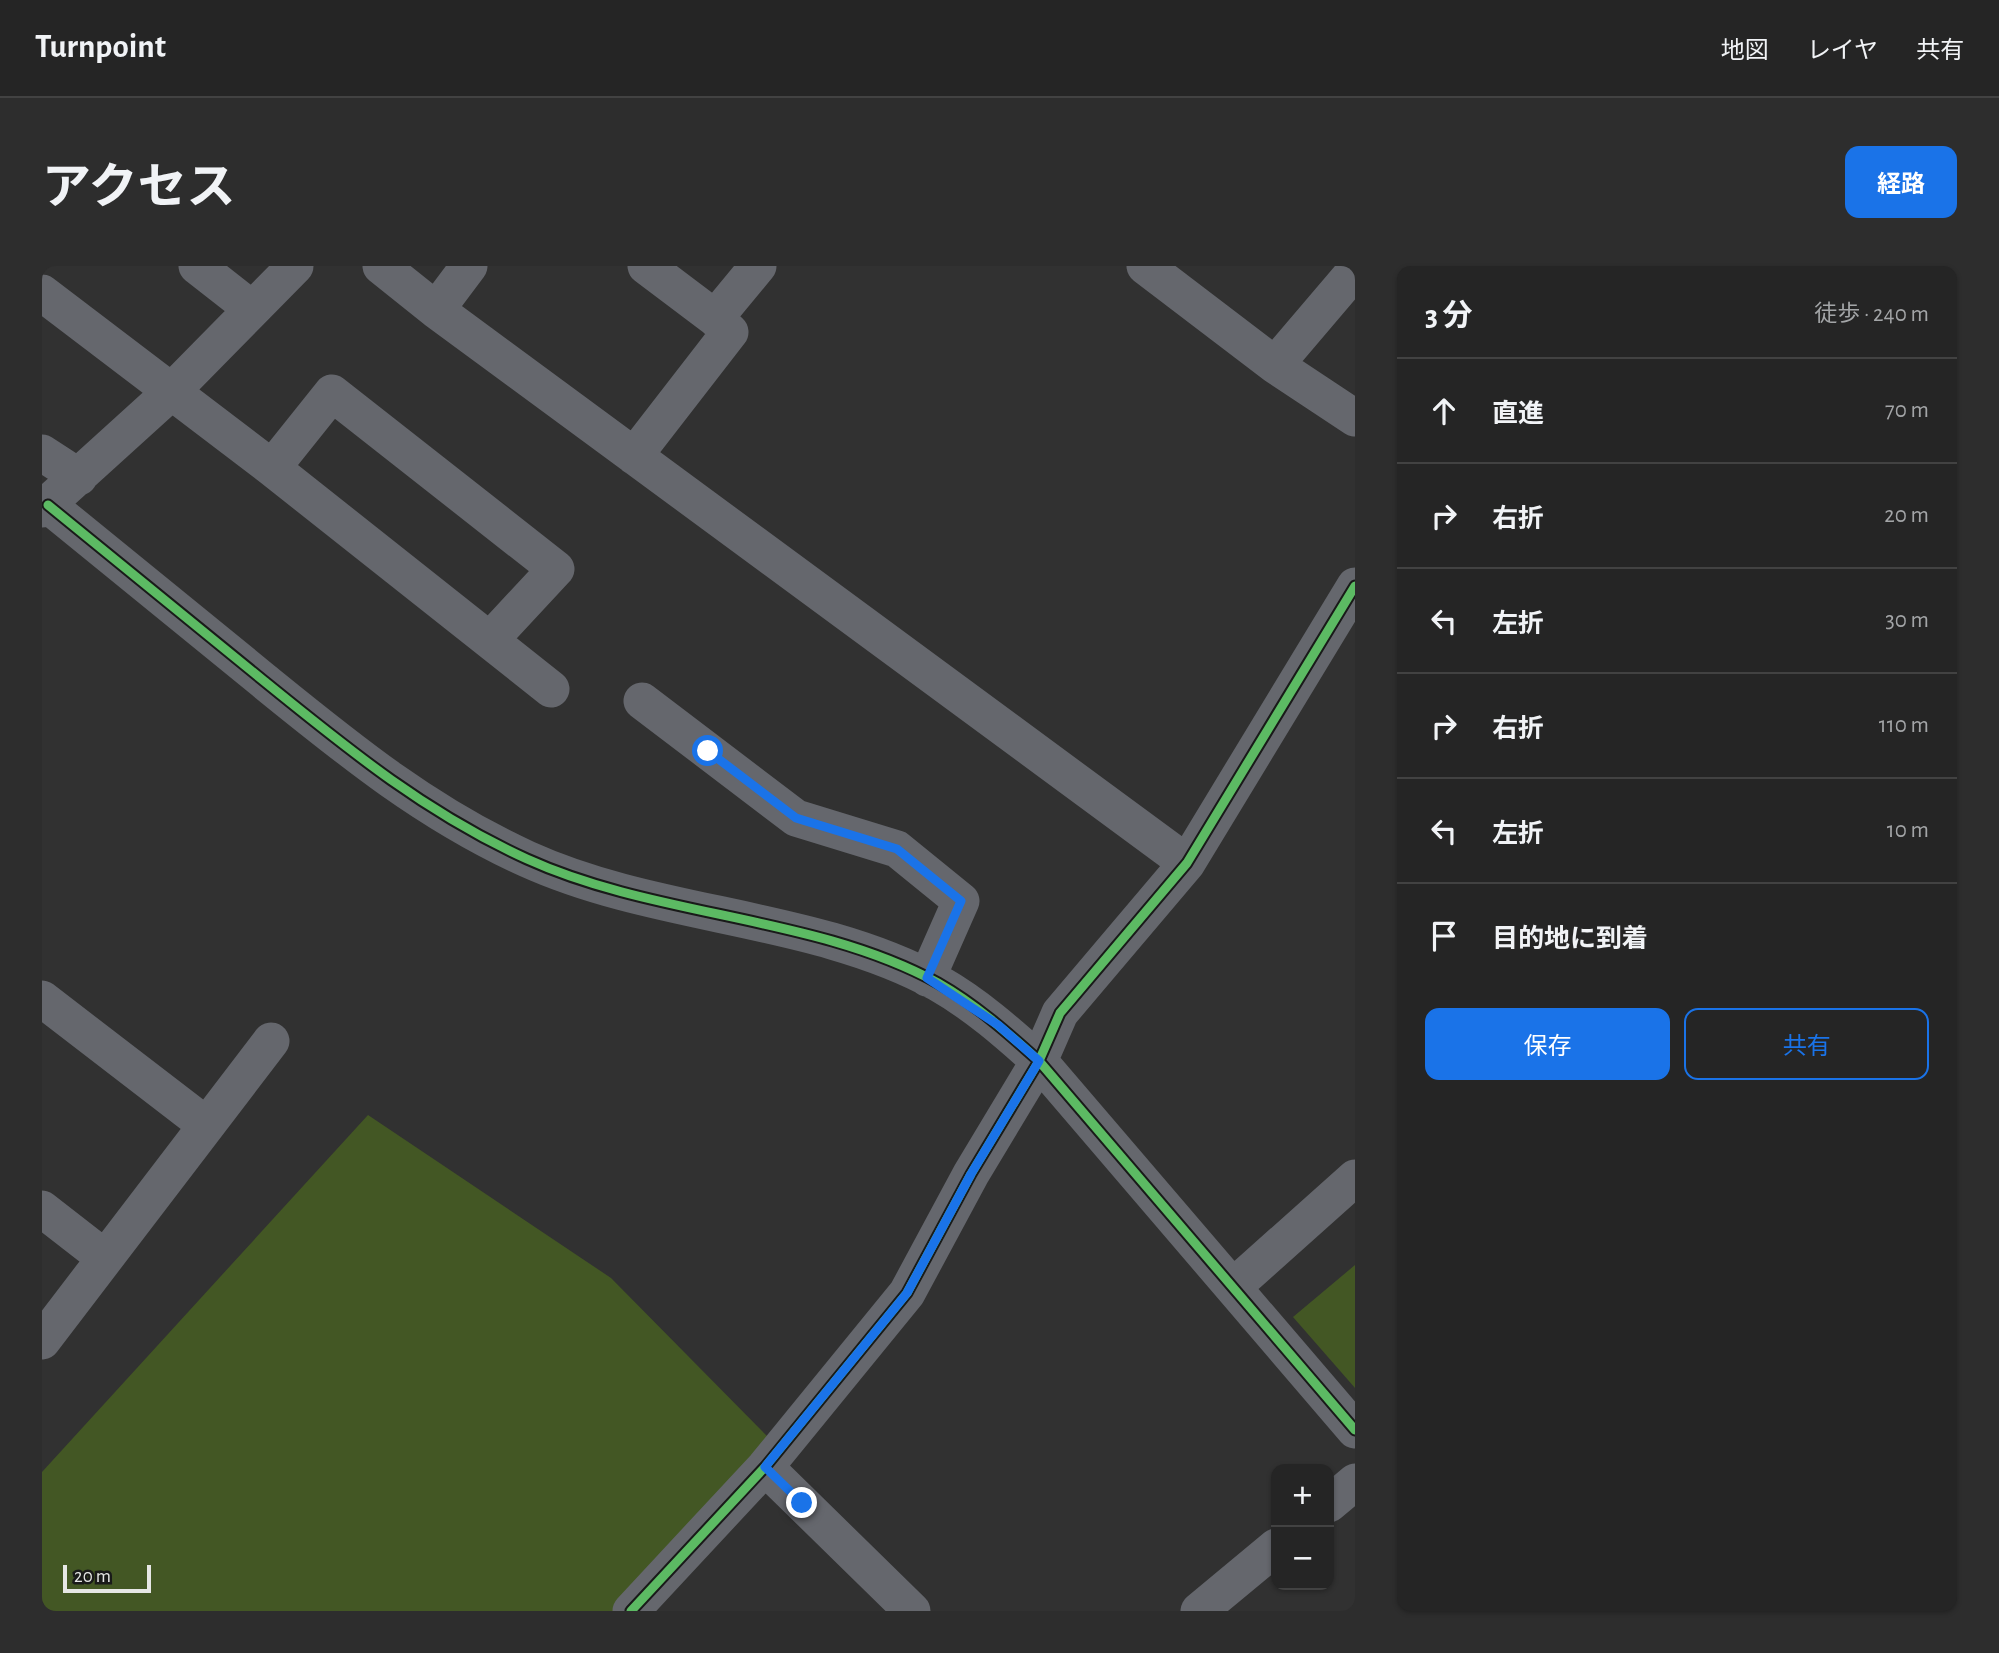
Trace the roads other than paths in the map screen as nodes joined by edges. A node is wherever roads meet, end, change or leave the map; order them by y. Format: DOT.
graph roads {
  1 [pos="197,266"];
  2 [pos="295,266"];
  3 [pos="381,266"];
  4 [pos="469,266"];
  5 [pos="646,266"];
  6 [pos="758,266"];
  7 [pos="1145,266"];
  8 [pos="1355,271"];
  9 [pos="42,293"];
  10 [pos="252,309"];
  11 [pos="436,310"];
  12 [pos="715,318"];
  13 [pos="1275,365"];
  14 [pos="171,393"];
  15 [pos="1355,418"];
  16 [pos="42,453"];
  17 [pos="634,456"];
  18 [pos="272,468"];
  19 [pos="79,477"];
  20 [pos="45,507"];
  21 [pos="1355,586"];
  22 [pos="490,640"];
  23 [pos="551,689"];
  24 [pos="642,701"];
  25 [pos="1187,863"];
  26 [pos="927,978"];
  27 [pos="42,999"];
  28 [pos="271,1041"];
  29 [pos="1039,1061"];
  30 [pos="206,1125"];
  31 [pos="1355,1178"];
  32 [pos="42,1209"];
  33 [pos="105,1258"];
  34 [pos="1233,1287"];
  35 [pos="42,1341"];
  36 [pos="1355,1430"];
  37 [pos="765,1467"];
  38 [pos="1355,1482"];
  39 [pos="1334,1500"];
  40 [pos="1271,1551"];
  41 [pos="631,1611"];
  42 [pos="912,1611"];
  43 [pos="1199,1611"];
  1 -- 10 [label="street"];
  2 -- 10 [label="street"];
  3 -- 11 [label="street"];
  4 -- 11 [label="street"];
  5 -- 12 [label="street"];
  6 -- 12 [label="street"];
  7 -- 13 [label="street"];
  8 -- 13 [label="street"];
  9 -- 14 [label="street"];
  10 -- 14 [label="street"];
  11 -- 17 [label="street"];
  12 -- 17 [label="street"];
  13 -- 15 [label="street"];
  14 -- 18 [label="street"];
  14 -- 19 [label="street"];
  16 -- 19 [label="street"];
  17 -- 25 [label="street"];
  18 -- 22 [label="street"];
  18 -- 22 [label="street"];
  19 -- 20 [label="street"];
  20 -- 26 [label="street"];
  21 -- 25 [label="street"];
  22 -- 23 [label="street"];
  24 -- 26 [label="street"];
  25 -- 29 [label="street"];
  26 -- 29 [label="street"];
  27 -- 30 [label="street"];
  28 -- 30 [label="street"];
  29 -- 34 [label="street"];
  29 -- 37 [label="street"];
  30 -- 33 [label="street"];
  31 -- 34 [label="street"];
  32 -- 33 [label="street"];
  33 -- 35 [label="street"];
  34 -- 36 [label="street"];
  37 -- 41 [label="street"];
  37 -- 42 [label="street"];
  38 -- 39 [label="street"];
  40 -- 43 [label="street"];
}
